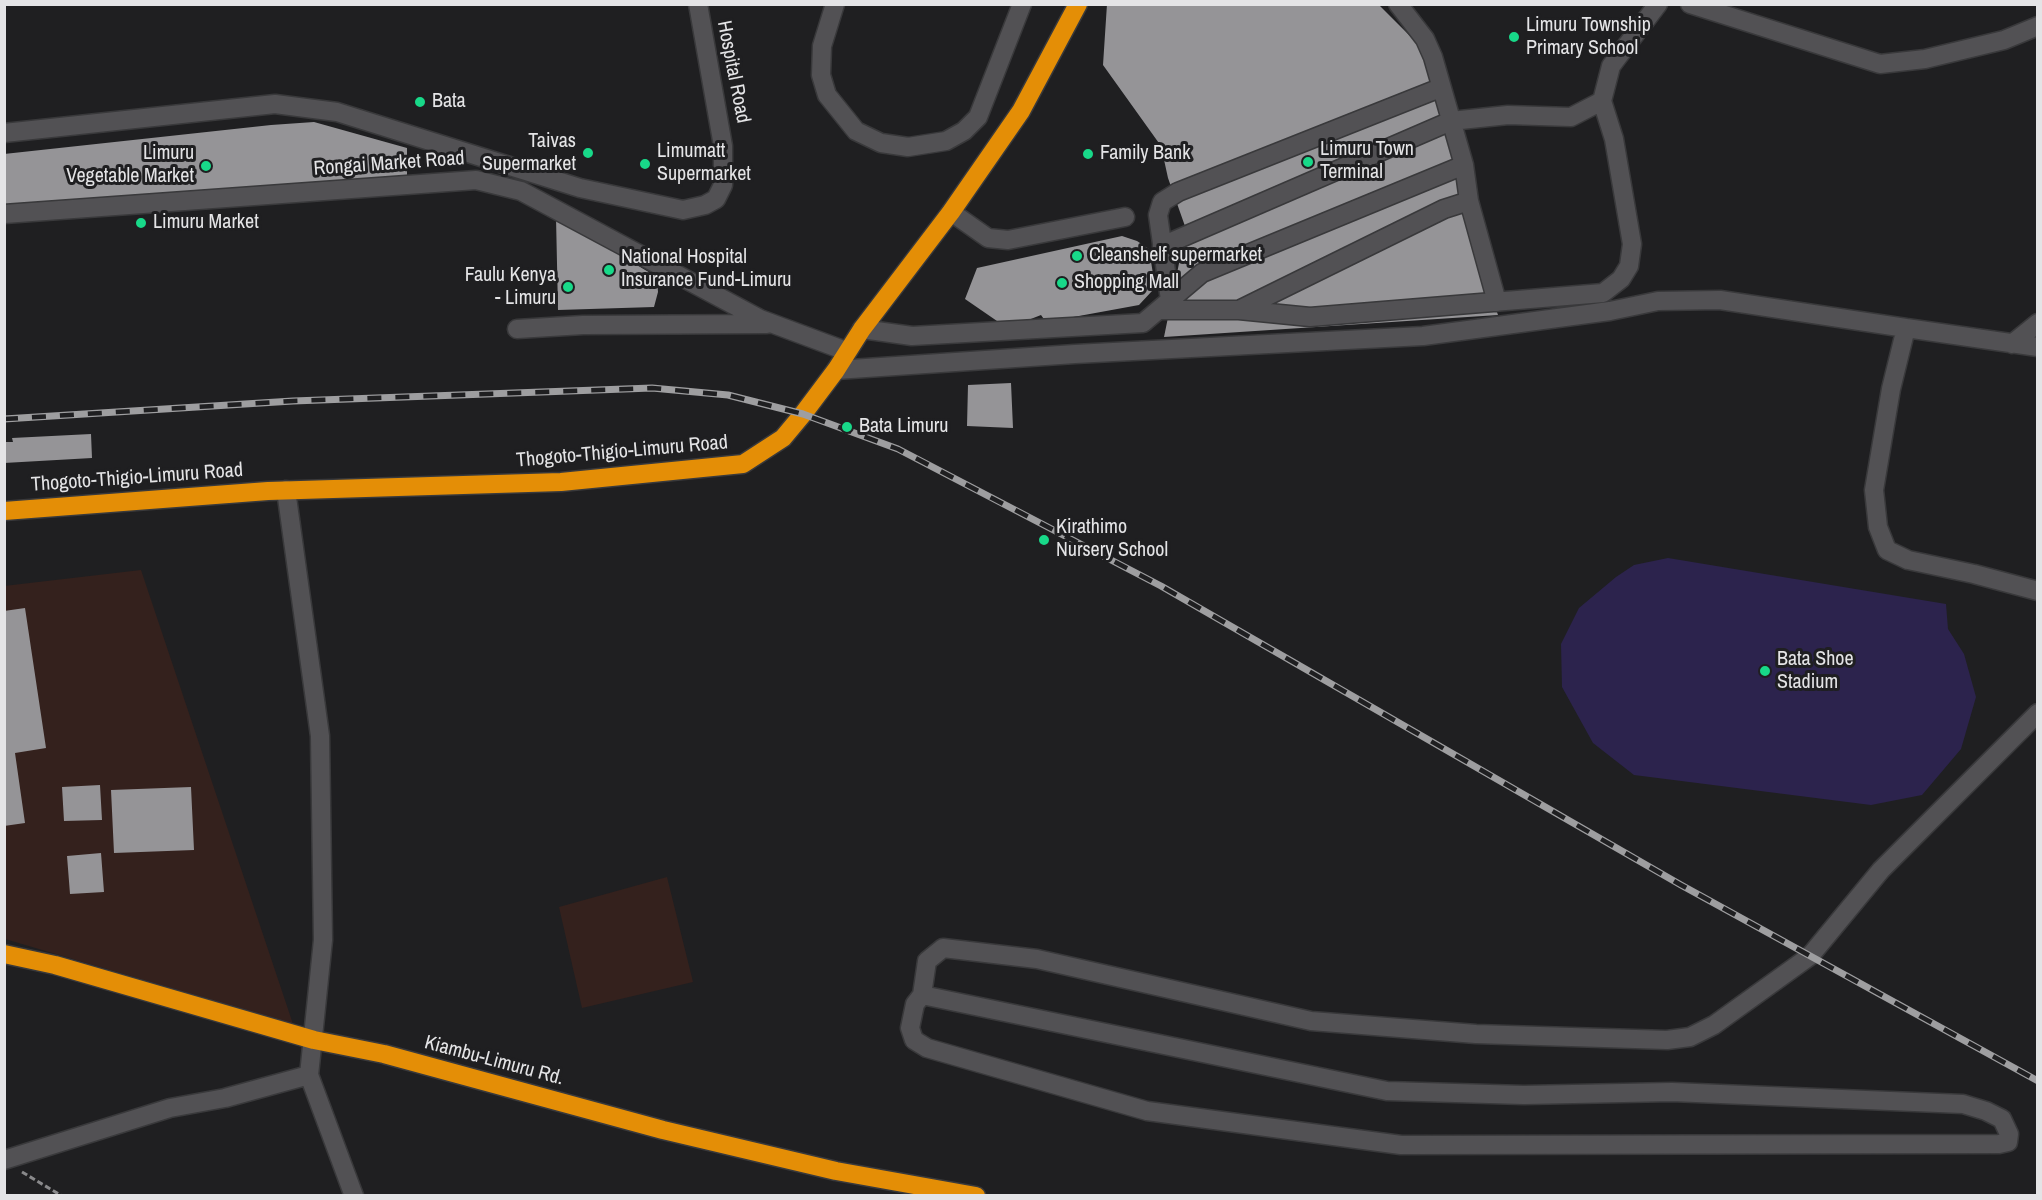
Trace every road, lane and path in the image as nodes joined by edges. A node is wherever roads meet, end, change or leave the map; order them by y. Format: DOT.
graph roads {
  1 [pos="698,4"];
  2 [pos="835,4"];
  3 [pos="1022,4"];
  4 [pos="1078,4"];
  5 [pos="1398,4"];
  6 [pos="1658,4"];
  7 [pos="1690,4"];
  8 [pos="2037,26"];
  9 [pos="1440,88"];
  10 [pos="1602,101"];
  11 [pos="1451,121"];
  12 [pos="4,133"];
  13 [pos="500,163"];
  14 [pos="1464,165"];
  15 [pos="723,184"];
  16 [pos="495,185"];
  17 [pos="1468,201"];
  18 [pos="951,213"];
  19 [pos="4,214"];
  20 [pos="1125,216"];
  21 [pos="1162,246"];
  22 [pos="1497,302"];
  23 [pos="1164,305"];
  24 [pos="1239,310"];
  25 [pos="2037,323"];
  26 [pos="771,324"];
  27 [pos="1906,328"];
  28 [pos="517,329"];
  29 [pos="862,329"];
  30 [pos="2012,344"];
  31 [pos="2037,347"];
  32 [pos="846,351"];
  33 [pos="836,370"];
  34 [pos="286,490"];
  35 [pos="4,511"];
  36 [pos="2037,591"];
  37 [pos="2037,713"];
  38 [pos="6,956"];
  39 [pos="922,995"];
  40 [pos="314,1040"];
  41 [pos="309,1076"];
  42 [pos="9,1164"];
  43 [pos="62,1196"];
  44 [pos="354,1196"];
  45 [pos="975,1196"];
  1 -- 15 [label="street, Hospital Road"];
  2 -- 3 [label="street"];
  4 -- 18 [label="highway, Thogoto-Thigio-Limuru Road"];
  5 -- 9 [label="street"];
  6 -- 10 [label="street"];
  7 -- 8 [label="street"];
  9 -- 11 [label="street"];
  9 -- 21 [label="street"];
  10 -- 11 [label="street"];
  10 -- 22 [label="street"];
  11 -- 14 [label="street"];
  11 -- 21 [label="street"];
  12 -- 13 [label="street, Rongai Market Road"];
  13 -- 15 [label="street, Rongai Market Road"];
  13 -- 16 [label="street"];
  14 -- 17 [label="street"];
  14 -- 23 [label="street"];
  16 -- 19 [label="street, Rongai Market Road"];
  16 -- 26 [label="street, Rongai Market Road"];
  17 -- 22 [label="street"];
  17 -- 24 [label="street"];
  18 -- 20 [label="street"];
  18 -- 29 [label="highway, Thogoto-Thigio-Limuru Road"];
  21 -- 23 [label="street"];
  22 -- 24 [label="street"];
  23 -- 24 [label="street"];
  23 -- 29 [label="street"];
  25 -- 30 [label="street"];
  26 -- 28 [label="street"];
  26 -- 32 [label="street, Rongai Market Road"];
  27 -- 30 [label="street"];
  27 -- 33 [label="street"];
  27 -- 36 [label="street"];
  29 -- 32 [label="highway, Thogoto-Thigio-Limuru Road"];
  30 -- 31 [label="street"];
  32 -- 33 [label="highway, Thogoto-Thigio-Limuru Road"];
  33 -- 34 [label="highway, Thogoto-Thigio-Limuru Road"];
  34 -- 35 [label="highway, Thogoto-Thigio-Limuru Road"];
  34 -- 40 [label="street"];
  37 -- 39 [label="street"];
  38 -- 40 [label="highway, Kiambu-Limuru Rd."];
  39 -- 39 [label="street"];
  40 -- 41 [label="street"];
  40 -- 45 [label="highway, Kiambu-Limuru Rd."];
  41 -- 42 [label="street"];
  41 -- 44 [label="street"];
  42 -- 43 [label="path"];
}
